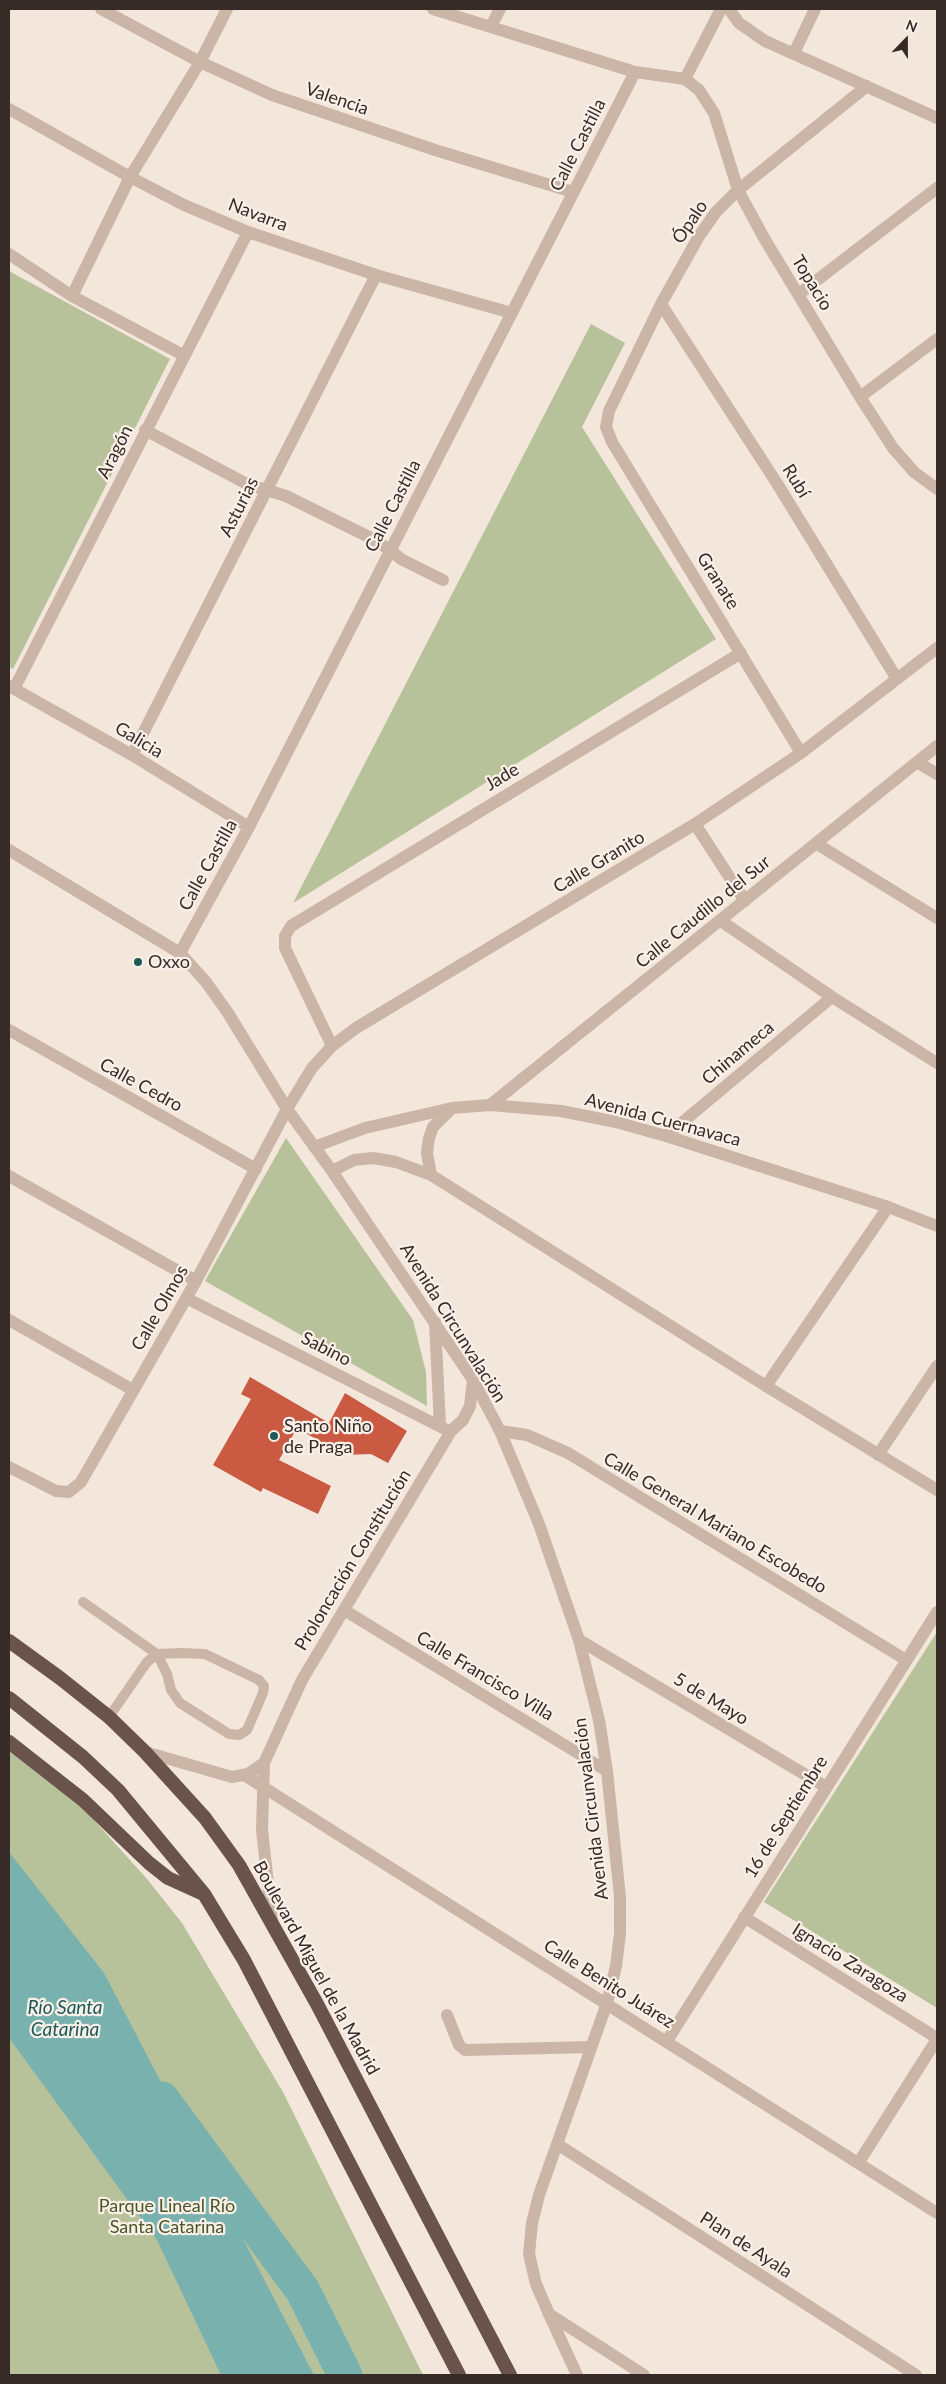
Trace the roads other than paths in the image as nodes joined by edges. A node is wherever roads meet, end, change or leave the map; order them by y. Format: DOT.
graph roads {
  1 [pos="101,9"];
  2 [pos="227,9"];
  3 [pos="433,9"];
  4 [pos="500,9"];
  5 [pos="721,9"];
  6 [pos="729,9"];
  7 [pos="815,9"];
  8 [pos="491,26"];
  9 [pos="794,52"];
  10 [pos="200,62"];
  11 [pos="635,72"];
  12 [pos="685,79"];
  13 [pos="867,86"];
  14 [pos="9,109"];
  15 [pos="937,118"];
  16 [pos="130,177"];
  17 [pos="937,188"];
  18 [pos="738,190"];
  19 [pos="573,192"];
  20 [pos="248,232"];
  21 [pos="9,254"];
  22 [pos="376,275"];
  23 [pos="799,294"];
  24 [pos="72,296"];
  25 [pos="661,304"];
  26 [pos="512,313"];
  27 [pos="937,339"];
  28 [pos="183,355"];
  29 [pos="860,397"];
  30 [pos="606,427"];
  31 [pos="145,430"];
  32 [pos="267,490"];
  33 [pos="937,490"];
  34 [pos="390,550"];
  35 [pos="443,580"];
  36 [pos="937,648"];
  37 [pos="741,653"];
  38 [pos="897,679"];
  39 [pos="12,687"];
  40 [pos="937,746"];
  41 [pos="801,753"];
  42 [pos="132,755"];
  43 [pos="917,762"];
  44 [pos="937,774"];
  45 [pos="695,824"];
  46 [pos="249,827"];
  47 [pos="817,844"];
  48 [pos="9,850"];
  49 [pos="745,901"];
  50 [pos="937,918"];
  51 [pos="721,921"];
  52 [pos="180,953"];
  53 [pos="832,997"];
  54 [pos="9,1030"];
  55 [pos="332,1046"];
  56 [pos="937,1063"];
  57 [pos="490,1105"];
  58 [pos="452,1108"];
  59 [pos="287,1109"];
  60 [pos="666,1136"];
  61 [pos="314,1147"];
  62 [pos="256,1170"];
  63 [pos="332,1171"];
  64 [pos="431,1175"];
  65 [pos="9,1176"];
  66 [pos="888,1207"];
  67 [pos="937,1226"];
  68 [pos="196,1281"];
  69 [pos="186,1298"];
  70 [pos="9,1320"];
  71 [pos="435,1322"];
  72 [pos="937,1366"];
  73 [pos="473,1380"];
  74 [pos="766,1386"];
  75 [pos="133,1390"];
  76 [pos="445,1429"];
  77 [pos="500,1432"];
  78 [pos="878,1454"];
  79 [pos="9,1467"];
  80 [pos="937,1490"];
  81 [pos="82,1602"];
  82 [pos="344,1610"];
  83 [pos="937,1612"];
  84 [pos="580,1640"];
  85 [pos="9,1641"];
  86 [pos="157,1654"];
  87 [pos="906,1660"];
  88 [pos="9,1698"];
  89 [pos="109,1717"];
  90 [pos="9,1742"];
  91 [pos="144,1752"];
  92 [pos="264,1763"];
  93 [pos="608,1772"];
  94 [pos="244,1775"];
  95 [pos="263,1786"];
  96 [pos="826,1787"];
  97 [pos="204,1894"];
  98 [pos="744,1917"];
  99 [pos="272,1920"];
  100 [pos="607,2003"];
  101 [pos="447,2015"];
  102 [pos="937,2039"];
  103 [pos="667,2041"];
  104 [pos="591,2047"];
  105 [pos="557,2144"];
  106 [pos="860,2162"];
  107 [pos="937,2213"];
  108 [pos="549,2314"];
  109 [pos="459,2375"];
  110 [pos="510,2375"];
  111 [pos="577,2375"];
  112 [pos="644,2375"];
  113 [pos="916,2375"];
  1 -- 10 [label="street, Valencia"];
  2 -- 10 [label="street"];
  3 -- 8 [label="street"];
  4 -- 8 [label="street"];
  5 -- 12 [label="street"];
  6 -- 9 [label="street"];
  7 -- 9 [label="street"];
  8 -- 11 [label="street"];
  9 -- 13 [label="street"];
  10 -- 16 [label="street"];
  10 -- 19 [label="street, Valencia"];
  11 -- 12 [label="street"];
  11 -- 19 [label="street, Calle Castilla"];
  12 -- 18 [label="street, Topacio"];
  13 -- 15 [label="street"];
  13 -- 18 [label="street, Ópalo"];
  14 -- 16 [label="street, Navarra"];
  16 -- 20 [label="street, Navarra"];
  16 -- 24 [label="street"];
  17 -- 23 [label="street"];
  18 -- 23 [label="street, Topacio"];
  18 -- 25 [label="street, Ópalo"];
  19 -- 26 [label="street, Calle Castilla"];
  20 -- 22 [label="street, Navarra"];
  20 -- 28 [label="street, Aragón"];
  21 -- 24 [label="street"];
  22 -- 26 [label="street, Navarra"];
  22 -- 32 [label="street, Asturias"];
  23 -- 29 [label="street, Topacio"];
  24 -- 28 [label="street"];
  25 -- 30 [label="street, Ópalo"];
  25 -- 38 [label="street, Rubí"];
  26 -- 34 [label="street, Calle Castilla"];
  27 -- 29 [label="street"];
  28 -- 31 [label="street, Aragón"];
  29 -- 33 [label="street, Topacio"];
  30 -- 37 [label="street, Granate"];
  31 -- 32 [label="street"];
  31 -- 39 [label="street, Aragón"];
  32 -- 34 [label="street"];
  32 -- 42 [label="street, Asturias"];
  34 -- 35 [label="street"];
  34 -- 46 [label="street, Calle Castilla"];
  36 -- 38 [label="street, Calle Granito"];
  37 -- 41 [label="street, Granate"];
  37 -- 55 [label="street, Jade"];
  38 -- 41 [label="street, Calle Granito"];
  39 -- 42 [label="street, Galicia"];
  40 -- 43 [label="street, Calle Caudillo del Sur"];
  41 -- 45 [label="street, Calle Granito"];
  42 -- 46 [label="street, Galicia"];
  43 -- 44 [label="street"];
  43 -- 47 [label="street, Calle Caudillo del Sur"];
  45 -- 49 [label="street"];
  45 -- 55 [label="street, Calle Granito"];
  46 -- 52 [label="street, Calle Castilla"];
  47 -- 49 [label="street, Calle Caudillo del Sur"];
  47 -- 50 [label="street"];
  48 -- 52 [label="street, Avenida Circunvalación"];
  49 -- 51 [label="street, Calle Caudillo del Sur"];
  51 -- 53 [label="street"];
  51 -- 57 [label="street, Calle Caudillo del Sur"];
  52 -- 59 [label="street, Avenida Circunvalación"];
  53 -- 56 [label="street"];
  53 -- 60 [label="street, Chinameca"];
  54 -- 62 [label="street, Calle Cedro"];
  55 -- 59 [label="street, Calle Granito"];
  57 -- 58 [label="street, Avenida Cuernavaca"];
  57 -- 60 [label="street, Avenida Cuernavaca"];
  58 -- 61 [label="street, Avenida Cuernavaca"];
  58 -- 64 [label="street"];
  59 -- 61 [label="street, Avenida Circunvalación"];
  59 -- 62 [label="street, Calle Olmos"];
  60 -- 66 [label="street, Avenida Cuernavaca"];
  61 -- 63 [label="street, Avenida Circunvalación"];
  62 -- 68 [label="street, Calle Olmos"];
  63 -- 64 [label="street"];
  63 -- 71 [label="street, Avenida Circunvalación"];
  64 -- 74 [label="street"];
  65 -- 68 [label="street"];
  66 -- 67 [label="street, Avenida Cuernavaca"];
  66 -- 74 [label="street"];
  68 -- 69 [label="street, Calle Olmos"];
  69 -- 75 [label="street, Calle Olmos"];
  69 -- 76 [label="street, Sabino"];
  70 -- 75 [label="street"];
  71 -- 73 [label="street, Avenida Circunvalación"];
  71 -- 76 [label="street"];
  72 -- 78 [label="street"];
  73 -- 76 [label="street, Proloncación Constitución"];
  73 -- 77 [label="street, Avenida Circunvalación"];
  74 -- 78 [label="street"];
  75 -- 79 [label="street, Calle Olmos"];
  76 -- 82 [label="street, Proloncación Constitución"];
  77 -- 84 [label="street, Avenida Circunvalación"];
  77 -- 87 [label="street, Calle General Mariano Escobedo"];
  78 -- 80 [label="street"];
  81 -- 86 [label="lane"];
  82 -- 92 [label="street, Proloncación Constitución"];
  82 -- 93 [label="street, Calle Francisco Villa"];
  83 -- 87 [label="street, 16 de Septiembre"];
  84 -- 93 [label="street, Avenida Circunvalación"];
  84 -- 96 [label="street, 5 de Mayo"];
  85 -- 89 [label="highway, Boulevard Miguel de la Madrid"];
  86 -- 86 [label="lane"];
  86 -- 89 [label="lane"];
  87 -- 96 [label="street, 16 de Septiembre"];
  88 -- 97 [label="highway"];
  89 -- 91 [label="highway, Boulevard Miguel de la Madrid"];
  90 -- 97 [label="highway"];
  91 -- 94 [label="street"];
  91 -- 99 [label="highway, Boulevard Miguel de la Madrid"];
  92 -- 94 [label="street"];
  92 -- 95 [label="street, Proloncación Constitución"];
  93 -- 100 [label="street, Avenida Circunvalación"];
  94 -- 95 [label="street, Calle Benito Juárez"];
  95 -- 99 [label="street, Proloncación Constitución"];
  95 -- 100 [label="street, Calle Benito Juárez"];
  96 -- 98 [label="street, 16 de Septiembre"];
  97 -- 109 [label="highway"];
  98 -- 102 [label="street, Ignacio Zaragoza"];
  98 -- 103 [label="street, 16 de Septiembre"];
  99 -- 110 [label="highway, Boulevard Miguel de la Madrid"];
  100 -- 103 [label="street, Calle Benito Juárez"];
  100 -- 104 [label="street, Avenida Circunvalación"];
  101 -- 104 [label="street"];
  102 -- 106 [label="street"];
  103 -- 106 [label="street, Calle Benito Juárez"];
  104 -- 105 [label="street, Avenida Circunvalación"];
  105 -- 108 [label="street, Avenida Circunvalación"];
  105 -- 113 [label="street, Plan de Ayala"];
  106 -- 107 [label="street, Calle Benito Juárez"];
  108 -- 111 [label="street, Avenida Circunvalación"];
  108 -- 112 [label="street"];
}
